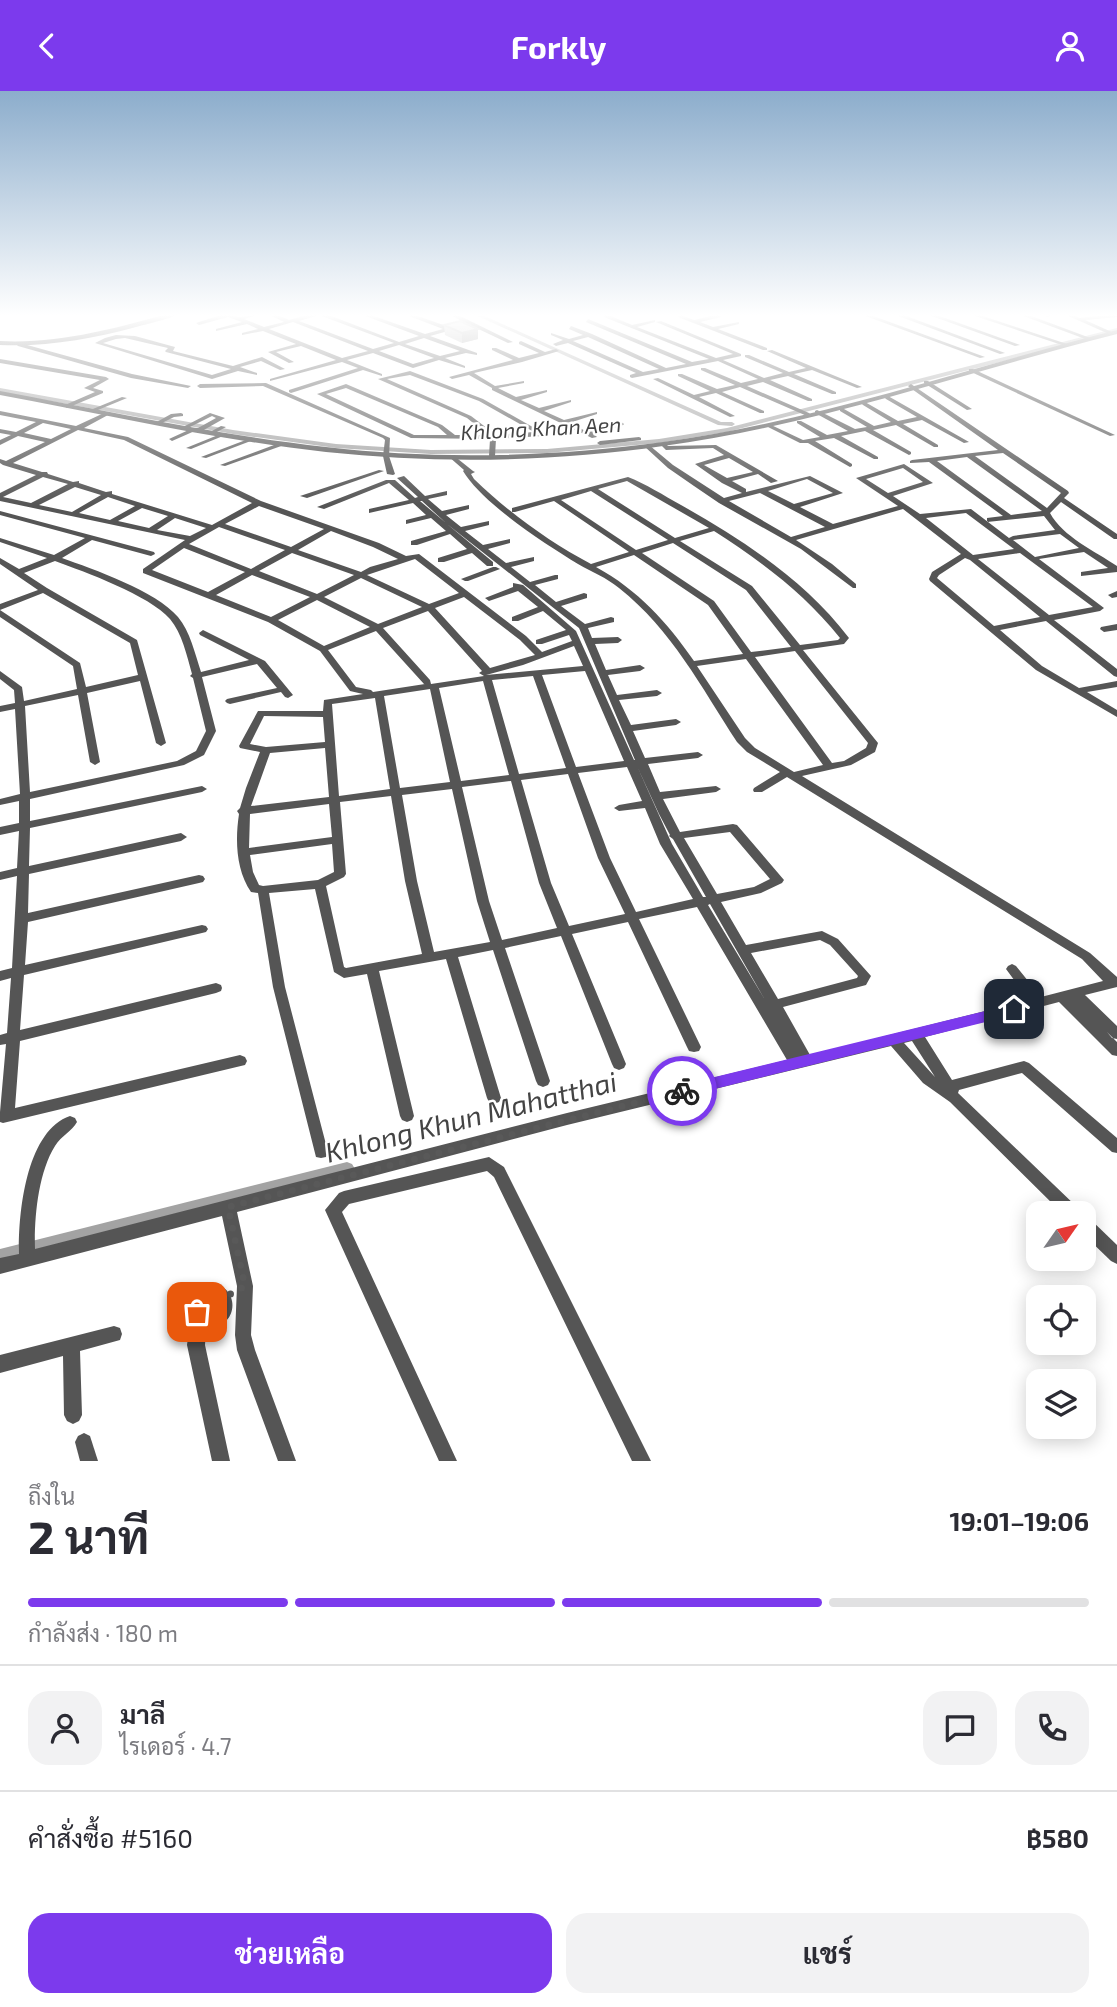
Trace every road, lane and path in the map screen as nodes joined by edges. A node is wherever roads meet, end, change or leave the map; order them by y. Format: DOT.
graph roads {
  1 [pos="100,378"];
  2 [pos="149,378"];
  3 [pos="279,378"];
  4 [pos="334,378"];
  5 [pos="381,378"];
  6 [pos="423,378"];
  7 [pos="478,378"];
  8 [pos="687,378"];
  9 [pos="724,378"];
  10 [pos="759,378"];
  11 [pos="777,378"];
  12 [pos="799,378"];
  13 [pos="837,378"];
  14 [pos="941,378"];
  15 [pos="988,378"];
  16 [pos="656,379"];
  17 [pos="272,380"];
  18 [pos="522,381"];
  19 [pos="766,381"];
  20 [pos="926,382"];
  21 [pos="743,386"];
  22 [pos="494,387"];
  23 [pos="859,387"];
  24 [pos="908,387"];
  25 [pos="291,391"];
  26 [pos="545,391"];
  27 [pos="718,392"];
  28 [pos="0,393"];
  29 [pos="834,393"];
  30 [pos="693,397"];
  31 [pos="124,398"];
  32 [pos="888,398"];
  33 [pos="516,399"];
  34 [pos="810,400"];
  35 [pos="569,401"];
  36 [pos="865,404"];
  37 [pos="70,405"];
  38 [pos="105,409"];
  39 [pos="969,409"];
  40 [pos="540,410"];
  41 [pos="842,410"];
  42 [pos="595,412"];
  43 [pos="762,412"];
  44 [pos="817,412"];
  45 [pos="0,414"];
  46 [pos="806,414"];
  47 [pos="181,415"];
  48 [pos="13,416"];
  49 [pos="732,416"];
  50 [pos="923,418"];
  51 [pos="163,420"];
  52 [pos="43,421"];
  53 [pos="565,422"];
  54 [pos="799,422"];
  55 [pos="0,423"];
  56 [pos="897,423"];
  57 [pos="621,424"];
  58 [pos="767,425"];
  59 [pos="205,428"];
  60 [pos="79,429"];
  61 [pos="870,429"];
  62 [pos="601,430"];
  63 [pos="0,431"];
  64 [pos="855,432"];
  65 [pos="17,434"];
  66 [pos="1112,435"];
  67 [pos="491,436"];
  68 [pos="836,436"];
  69 [pos="453,437"];
  70 [pos="617,438"];
  71 [pos="827,438"];
  72 [pos="172,439"];
  73 [pos="253,439"];
  74 [pos="639,439"];
  75 [pos="53,441"];
  76 [pos="810,441"];
  77 [pos="966,442"];
  78 [pos="0,443"];
  79 [pos="599,443"];
  80 [pos="282,444"];
  81 [pos="664,446"];
  82 [pos="936,446"];
  83 [pos="189,448"];
  84 [pos="649,448"];
  85 [pos="387,450"];
  86 [pos="1003,451"];
  87 [pos="492,453"];
  88 [pos="909,453"];
  89 [pos="731,455"];
  90 [pos="968,455"];
  91 [pos="451,456"];
  92 [pos="205,457"];
  93 [pos="876,458"];
  94 [pos="931,460"];
  95 [pos="912,462"];
  96 [pos="2,464"];
  97 [pos="223,465"];
  98 [pos="850,465"];
  99 [pos="759,472"];
  100 [pos="45,473"];
  101 [pos="387,477"];
  102 [pos="725,481"];
  103 [pos="775,481"];
  104 [pos="76,483"];
  105 [pos="592,488"];
  106 [pos="761,490"];
  107 [pos="743,491"];
  108 [pos="108,493"];
  109 [pos="444,493"];
  110 [pos="888,495"];
  111 [pos="304,496"];
  112 [pos="0,497"];
  113 [pos="496,498"];
  114 [pos="555,498"];
  115 [pos="416,499"];
  116 [pos="1062,499"];
  117 [pos="722,501"];
  118 [pos="258,503"];
  119 [pos="34,505"];
  120 [pos="142,505"];
  121 [pos="905,506"];
  122 [pos="321,507"];
  123 [pos="466,507"];
  124 [pos="793,507"];
  125 [pos="516,510"];
  126 [pos="372,511"];
  127 [pos="1047,512"];
  128 [pos="0,513"];
  129 [pos="73,514"];
  130 [pos="440,514"];
  131 [pos="176,515"];
  132 [pos="430,516"];
  133 [pos="919,516"];
  134 [pos="1009,517"];
  135 [pos="990,520"];
  136 [pos="111,522"];
  137 [pos="409,522"];
  138 [pos="445,523"];
  139 [pos="486,523"];
  140 [pos="215,525"];
  141 [pos="832,527"];
  142 [pos="331,528"];
  143 [pos="712,529"];
  144 [pos="150,531"];
  145 [pos="455,531"];
  146 [pos="1062,531"];
  147 [pos="542,533"];
  148 [pos="93,537"];
  149 [pos="1117,537"];
  150 [pos="1013,538"];
  151 [pos="791,539"];
  152 [pos="0,540"];
  153 [pos="676,540"];
  154 [pos="507,541"];
  155 [pos="187,542"];
  156 [pos="414,543"];
  157 [pos="482,548"];
  158 [pos="291,549"];
  159 [pos="1087,549"];
  160 [pos="472,550"];
  161 [pos="1021,550"];
  162 [pos="638,551"];
  163 [pos="151,554"];
  164 [pos="967,556"];
  165 [pos="57,557"];
  166 [pos="1039,557"];
  167 [pos="403,558"];
  168 [pos="490,559"];
  169 [pos="531,559"];
  170 [pos="0,560"];
  171 [pos="441,560"];
  172 [pos="500,567"];
  173 [pos="595,568"];
  174 [pos="1116,570"];
  175 [pos="19,572"];
  176 [pos="252,572"];
  177 [pos="1084,574"];
  178 [pos="361,575"];
  179 [pos="555,577"];
  180 [pos="465,579"];
  181 [pos="524,586"];
  182 [pos="853,586"];
  183 [pos="44,590"];
  184 [pos="466,593"];
  185 [pos="210,595"];
  186 [pos="584,596"];
  187 [pos="317,597"];
  188 [pos="489,598"];
  189 [pos="549,606"];
  190 [pos="0,607"];
  191 [pos="430,608"];
  192 [pos="0,613"];
  193 [pos="515,619"];
  194 [pos="1046,619"];
  195 [pos="271,620"];
  196 [pos="611,620"];
  197 [pos="583,627"];
  198 [pos="1117,627"];
  199 [pos="377,628"];
  200 [pos="993,629"];
  201 [pos="1104,629"];
  202 [pos="572,631"];
  203 [pos="203,633"];
  204 [pos="618,640"];
  205 [pos="539,642"];
  206 [pos="586,647"];
  207 [pos="799,648"];
  208 [pos="323,649"];
  209 [pos="541,656"];
  210 [pos="749,656"];
  211 [pos="257,661"];
  212 [pos="690,664"];
  213 [pos="589,668"];
  214 [pos="640,668"];
  215 [pos="603,673"];
  216 [pos="0,674"];
  217 [pos="537,674"];
  218 [pos="1117,674"];
  219 [pos="195,675"];
  220 [pos="488,675"];
  221 [pos="144,677"];
  222 [pos="1117,684"];
  223 [pos="430,685"];
  224 [pos="84,690"];
  225 [pos="1078,691"];
  226 [pos="657,693"];
  227 [pos="379,695"];
  228 [pos="613,698"];
  229 [pos="230,701"];
  230 [pos="21,705"];
  231 [pos="0,709"];
  232 [pos="326,714"];
  233 [pos="1117,714"];
  234 [pos="615,715"];
  235 [pos="676,722"];
  236 [pos="626,729"];
  237 [pos="161,743"];
  238 [pos="329,745"];
  239 [pos="266,750"];
  240 [pos="698,755"];
  241 [pos="634,761"];
  242 [pos="95,762"];
  243 [pos="830,768"];
  244 [pos="570,769"];
  245 [pos="791,774"];
  246 [pos="514,777"];
  247 [pos="456,785"];
  248 [pos="202,789"];
  249 [pos="716,789"];
  250 [pos="758,790"];
  251 [pos="396,792"];
  252 [pos="25,796"];
  253 [pos="335,799"];
  254 [pos="651,800"];
  255 [pos="0,802"];
  256 [pos="619,808"];
  257 [pos="242,811"];
  258 [pos="23,826"];
  259 [pos="0,831"];
  260 [pos="675,836"];
  261 [pos="181,837"];
  262 [pos="337,840"];
  263 [pos="244,852"];
  264 [pos="22,871"];
  265 [pos="0,876"];
  266 [pos="199,879"];
  267 [pos="320,884"];
  268 [pos="263,890"];
  269 [pos="712,899"];
  270 [pos="698,902"];
  271 [pos="632,916"];
  272 [pos="22,919"];
  273 [pos="202,929"];
  274 [pos="565,930"];
  275 [pos="498,945"];
  276 [pos="743,950"];
  277 [pos="451,954"];
  278 [pos="429,957"];
  279 [pos="372,969"];
  280 [pos="1012,969"];
  281 [pos="19,970"];
  282 [pos="0,976"];
  283 [pos="1113,981"];
  284 [pos="216,988"];
  285 [pos="1033,996"];
  286 [pos="1069,996"];
  287 [pos="769,1006"];
  288 [pos="1117,1034"];
  289 [pos="916,1035"];
  290 [pos="5,1038"];
  291 [pos="894,1040"];
  292 [pos="694,1047"];
  293 [pos="1117,1051"];
  294 [pos="799,1059"];
  295 [pos="240,1061"];
  296 [pos="619,1064"];
  297 [pos="543,1081"];
  298 [pos="948,1090"];
  299 [pos="494,1098"];
  300 [pos="407,1116"];
  301 [pos="4,1117"];
  302 [pos="70,1122"];
  303 [pos="1117,1147"];
  304 [pos="321,1152"];
  305 [pos="1061,1201"];
  306 [pos="228,1207"];
  307 [pos="1096,1236"];
  308 [pos="26,1255"];
  309 [pos="1117,1256"];
  310 [pos="0,1266"];
  311 [pos="245,1286"];
  312 [pos="114,1334"];
  313 [pos="71,1345"];
  314 [pos="0,1364"];
  315 [pos="73,1415"];
  316 [pos="84,1442"];
  317 [pos="89,1461"];
  318 [pos="221,1461"];
  319 [pos="287,1461"];
  320 [pos="448,1461"];
  321 [pos="642,1461"];
  1 -- 37 [label="street"];
  2 -- 85 [label="street"];
  3 -- 17 [label="street"];
  4 -- 25 [label="street"];
  5 -- 67 [label="street"];
  6 -- 67 [label="street"];
  7 -- 22 [label="street"];
  8 -- 27 [label="street"];
  9 -- 21 [label="street"];
  10 -- 19 [label="street"];
  11 -- 19 [label="street"];
  12 -- 29 [label="street"];
  13 -- 23 [label="street"];
  14 -- 20 [label="street"];
  15 -- 66 [label="street"];
  16 -- 30 [label="street"];
  18 -- 22 [label="street"];
  19 -- 21 [label="street"];
  19 -- 34 [label="street"];
  20 -- 24 [label="street"];
  20 -- 39 [label="street"];
  21 -- 27 [label="street"];
  21 -- 46 [label="street"];
  22 -- 33 [label="street"];
  24 -- 44 [label="street"];
  24 -- 86 [label="street"];
  26 -- 33 [label="street"];
  27 -- 30 [label="street"];
  27 -- 43 [label="street"];
  28 -- 37 [label="street"];
  30 -- 49 [label="street"];
  31 -- 38 [label="street"];
  32 -- 50 [label="street"];
  33 -- 40 [label="street"];
  35 -- 40 [label="street"];
  36 -- 56 [label="street"];
  37 -- 38 [label="street"];
  38 -- 51 [label="street"];
  38 -- 60 [label="street"];
  40 -- 53 [label="street"];
  41 -- 61 [label="street"];
  42 -- 53 [label="street"];
  44 -- 46 [label="street"];
  44 -- 64 [label="street"];
  45 -- 48 [label="street"];
  46 -- 58 [label="street"];
  47 -- 51 [label="street"];
  48 -- 52 [label="street"];
  48 -- 55 [label="street"];
  50 -- 56 [label="street"];
  50 -- 77 [label="street"];
  51 -- 59 [label="street"];
  52 -- 60 [label="street"];
  52 -- 65 [label="street"];
  53 -- 79 [label="street"];
  54 -- 71 [label="street"];
  56 -- 61 [label="street"];
  56 -- 82 [label="street"];
  57 -- 62 [label="street"];
  58 -- 76 [label="street"];
  58 -- 81 [label="street"];
  59 -- 59 [label="street"];
  59 -- 72 [label="street"];
  59 -- 73 [label="street"];
  59 -- 83 [label="street"];
  60 -- 75 [label="street"];
  60 -- 118 [label="street"];
  61 -- 64 [label="street"];
  61 -- 88 [label="street"];
  62 -- 70 [label="street"];
  62 -- 79 [label="street"];
  63 -- 65 [label="street"];
  64 -- 68 [label="street"];
  65 -- 75 [label="street"];
  65 -- 78 [label="street"];
  67 -- 69 [label="street"];
  67 -- 87 [label="street"];
  68 -- 71 [label="street"];
  68 -- 93 [label="street"];
  69 -- 69 [label="street"];
  71 -- 76 [label="street"];
  73 -- 80 [label="street"];
  73 -- 92 [label="street"];
  74 -- 79 [label="street"];
  75 -- 96 [label="street"];
  76 -- 98 [label="street"];
  79 -- 84 [label="street"];
  79 -- 87 [label="street"];
  80 -- 85 [label="street"];
  80 -- 97 [label="street"];
  81 -- 84 [label="street"];
  81 -- 89 [label="street"];
  84 -- 117 [label="street"];
  85 -- 91 [label="street"];
  85 -- 101 [label="street"];
  86 -- 90 [label="street"];
  86 -- 116 [label="street"];
  87 -- 91 [label="street"];
  89 -- 99 [label="street"];
  89 -- 102 [label="street"];
  90 -- 94 [label="street"];
  90 -- 127 [label="street"];
  91 -- 113 [label="street"];
  94 -- 95 [label="street"];
  94 -- 134 [label="street"];
  96 -- 100 [label="street"];
  99 -- 102 [label="street"];
  99 -- 103 [label="street"];
  100 -- 104 [label="street"];
  100 -- 112 [label="street"];
  101 -- 111 [label="street"];
  101 -- 115 [label="street"];
  101 -- 115 [label="street"];
  101 -- 122 [label="street"];
  102 -- 107 [label="street"];
  104 -- 108 [label="street"];
  104 -- 119 [label="street"];
  105 -- 114 [label="street"];
  105 -- 143 [label="street"];
  105 -- 153 [label="street"];
  106 -- 117 [label="street"];
  106 -- 124 [label="street"];
  106 -- 124 [label="street"];
  108 -- 120 [label="street"];
  108 -- 129 [label="street"];
  109 -- 115 [label="street"];
  110 -- 110 [label="street"];
  110 -- 121 [label="street"];
  112 -- 119 [label="street"];
  113 -- 125 [label="street"];
  113 -- 147 [label="street"];
  114 -- 125 [label="street"];
  114 -- 162 [label="street"];
  115 -- 126 [label="street"];
  115 -- 130 [label="street"];
  115 -- 132 [label="street"];
  116 -- 127 [label="street"];
  116 -- 149 [label="street"];
  117 -- 151 [label="street"];
  118 -- 140 [label="street"];
  118 -- 142 [label="street"];
  119 -- 129 [label="street"];
  120 -- 131 [label="street"];
  120 -- 136 [label="street"];
  121 -- 133 [label="street"];
  121 -- 141 [label="street"];
  123 -- 130 [label="street"];
  124 -- 141 [label="street"];
  125 -- 147 [label="street"];
  127 -- 134 [label="street"];
  127 -- 146 [label="street"];
  128 -- 148 [label="street"];
  129 -- 136 [label="street"];
  130 -- 138 [label="street"];
  131 -- 140 [label="street"];
  131 -- 144 [label="street"];
  132 -- 137 [label="street"];
  132 -- 138 [label="street"];
  133 -- 161 [label="street"];
  133 -- 164 [label="street"];
  134 -- 135 [label="street"];
  136 -- 144 [label="street"];
  138 -- 145 [label="street"];
  139 -- 145 [label="street"];
  140 -- 155 [label="street"];
  140 -- 158 [label="street"];
  141 -- 151 [label="street"];
  142 -- 158 [label="street"];
  142 -- 167 [label="street"];
  143 -- 153 [label="street"];
  143 -- 207 [label="street"];
  144 -- 155 [label="street"];
  145 -- 156 [label="street"];
  145 -- 157 [label="street"];
  145 -- 160 [label="street"];
  146 -- 150 [label="street"];
  146 -- 159 [label="street"];
  147 -- 173 [label="street"];
  148 -- 163 [label="street"];
  148 -- 165 [label="street"];
  151 -- 182 [label="street"];
  152 -- 165 [label="street"];
  153 -- 162 [label="street"];
  153 -- 207 [label="street"];
  154 -- 157 [label="street"];
  155 -- 176 [label="street"];
  155 -- 185 [label="street"];
  157 -- 168 [label="street"];
  158 -- 176 [label="street"];
  158 -- 178 [label="street"];
  159 -- 166 [label="street"];
  159 -- 174 [label="street"];
  160 -- 168 [label="street"];
  160 -- 171 [label="street"];
  161 -- 164 [label="street"];
  161 -- 194 [label="street"];
  162 -- 173 [label="street"];
  162 -- 210 [label="street"];
  164 -- 194 [label="street"];
  164 -- 200 [label="street"];
  165 -- 175 [label="street"];
  165 -- 219 [label="street"];
  167 -- 178 [label="street"];
  167 -- 184 [label="street"];
  168 -- 172 [label="street"];
  169 -- 172 [label="street"];
  170 -- 175 [label="street"];
  172 -- 180 [label="street"];
  172 -- 181 [label="street"];
  173 -- 212 [label="street"];
  174 -- 177 [label="street"];
  175 -- 183 [label="street"];
  176 -- 185 [label="street"];
  176 -- 187 [label="street"];
  178 -- 187 [label="street"];
  178 -- 191 [label="street"];
  179 -- 181 [label="street"];
  181 -- 188 [label="street"];
  181 -- 189 [label="street"];
  183 -- 190 [label="street"];
  183 -- 221 [label="street"];
  184 -- 191 [label="street"];
  184 -- 209 [label="street"];
  185 -- 195 [label="street"];
  186 -- 189 [label="street"];
  187 -- 195 [label="street"];
  187 -- 199 [label="street"];
  189 -- 193 [label="street"];
  189 -- 197 [label="street"];
  189 -- 202 [label="street"];
  191 -- 199 [label="street"];
  191 -- 220 [label="street"];
  192 -- 224 [label="street"];
  194 -- 200 [label="street"];
  194 -- 218 [label="street"];
  195 -- 208 [label="street"];
  196 -- 197 [label="street"];
  197 -- 206 [label="street"];
  198 -- 201 [label="street"];
  199 -- 208 [label="street"];
  199 -- 223 [label="street"];
  200 -- 225 [label="street"];
  202 -- 205 [label="street"];
  202 -- 206 [label="street"];
  203 -- 211 [label="street"];
  204 -- 206 [label="street"];
  206 -- 209 [label="street"];
  206 -- 213 [label="street"];
  206 -- 215 [label="street"];
  207 -- 210 [label="street"];
  207 -- 243 [label="street"];
  208 -- 223 [label="street"];
  209 -- 220 [label="street"];
  210 -- 212 [label="street"];
  210 -- 243 [label="street"];
  211 -- 219 [label="street"];
  211 -- 229 [label="street"];
  212 -- 245 [label="street"];
  213 -- 217 [label="street"];
  213 -- 234 [label="street"];
  214 -- 215 [label="street"];
  215 -- 228 [label="street"];
  216 -- 230 [label="street"];
  217 -- 220 [label="street"];
  217 -- 244 [label="street"];
  219 -- 252 [label="street"];
  220 -- 223 [label="street"];
  220 -- 246 [label="street"];
  221 -- 224 [label="street"];
  221 -- 237 [label="street"];
  222 -- 225 [label="street"];
  223 -- 227 [label="street"];
  223 -- 247 [label="street"];
  224 -- 230 [label="street"];
  224 -- 242 [label="street"];
  225 -- 233 [label="street"];
  226 -- 228 [label="street"];
  227 -- 232 [label="street"];
  227 -- 251 [label="street"];
  228 -- 234 [label="street"];
  230 -- 231 [label="street"];
  230 -- 252 [label="street"];
  232 -- 238 [label="street"];
  232 -- 239 [label="street"];
  234 -- 236 [label="street"];
  234 -- 241 [label="street"];
  235 -- 236 [label="street"];
  236 -- 241 [label="street"];
  238 -- 239 [label="street"];
  238 -- 253 [label="street"];
  239 -- 257 [label="street"];
  240 -- 241 [label="street"];
  241 -- 244 [label="street"];
  241 -- 254 [label="street"];
  243 -- 245 [label="street"];
  244 -- 246 [label="street"];
  244 -- 271 [label="street"];
  245 -- 250 [label="street"];
  245 -- 283 [label="street"];
  246 -- 247 [label="street"];
  246 -- 274 [label="street"];
  247 -- 251 [label="street"];
  247 -- 275 [label="street"];
  248 -- 258 [label="street"];
  249 -- 254 [label="street"];
  251 -- 253 [label="street"];
  251 -- 278 [label="street"];
  252 -- 255 [label="street"];
  252 -- 258 [label="street"];
  253 -- 257 [label="street"];
  253 -- 262 [label="street"];
  254 -- 256 [label="street"];
  254 -- 260 [label="street"];
  254 -- 270 [label="street"];
  257 -- 263 [label="street"];
  258 -- 259 [label="street"];
  258 -- 264 [label="street"];
  260 -- 269 [label="street"];
  260 -- 269 [label="street"];
  261 -- 264 [label="street"];
  262 -- 263 [label="street"];
  262 -- 267 [label="street"];
  263 -- 268 [label="street"];
  264 -- 265 [label="street"];
  264 -- 272 [label="street"];
  266 -- 272 [label="street"];
  267 -- 268 [label="street"];
  267 -- 279 [label="street"];
  268 -- 304 [label="street"];
  269 -- 270 [label="street"];
  269 -- 276 [label="street"];
  270 -- 271 [label="street"];
  270 -- 287 [label="street"];
  271 -- 274 [label="street"];
  271 -- 292 [label="street"];
  272 -- 281 [label="street"];
  273 -- 281 [label="street"];
  274 -- 275 [label="street"];
  274 -- 296 [label="street"];
  275 -- 277 [label="street"];
  275 -- 297 [label="street"];
  276 -- 287 [label="street"];
  276 -- 287 [label="street"];
  277 -- 278 [label="street"];
  277 -- 299 [label="street"];
  278 -- 279 [label="street"];
  279 -- 300 [label="street"];
  280 -- 285 [label="street"];
  281 -- 282 [label="street"];
  281 -- 290 [label="street"];
  283 -- 286 [label="street"];
  284 -- 290 [label="street"];
  285 -- 286 [label="street"];
  285 -- 289 [label="street"];
  286 -- 288 [label="street"];
  286 -- 293 [label="street"];
  287 -- 294 [label="street"];
  289 -- 291 [label="street"];
  289 -- 298 [label="street"];
  290 -- 301 [label="street"];
  291 -- 294 [label="street"];
  291 -- 298 [label="street"];
  294 -- 306 [label="street"];
  295 -- 301 [label="street"];
  298 -- 303 [label="street"];
  298 -- 305 [label="street"];
  302 -- 308 [label="street"];
  306 -- 308 [label="street"];
  306 -- 311 [label="street"];
  307 -- 309 [label="street"];
  308 -- 310 [label="street"];
  311 -- 318 [label="street"];
  311 -- 319 [label="street"];
  312 -- 313 [label="street"];
  313 -- 314 [label="street"];
  313 -- 315 [label="street"];
  316 -- 317 [label="street"];
  320 -- 321 [label="street"];
}
